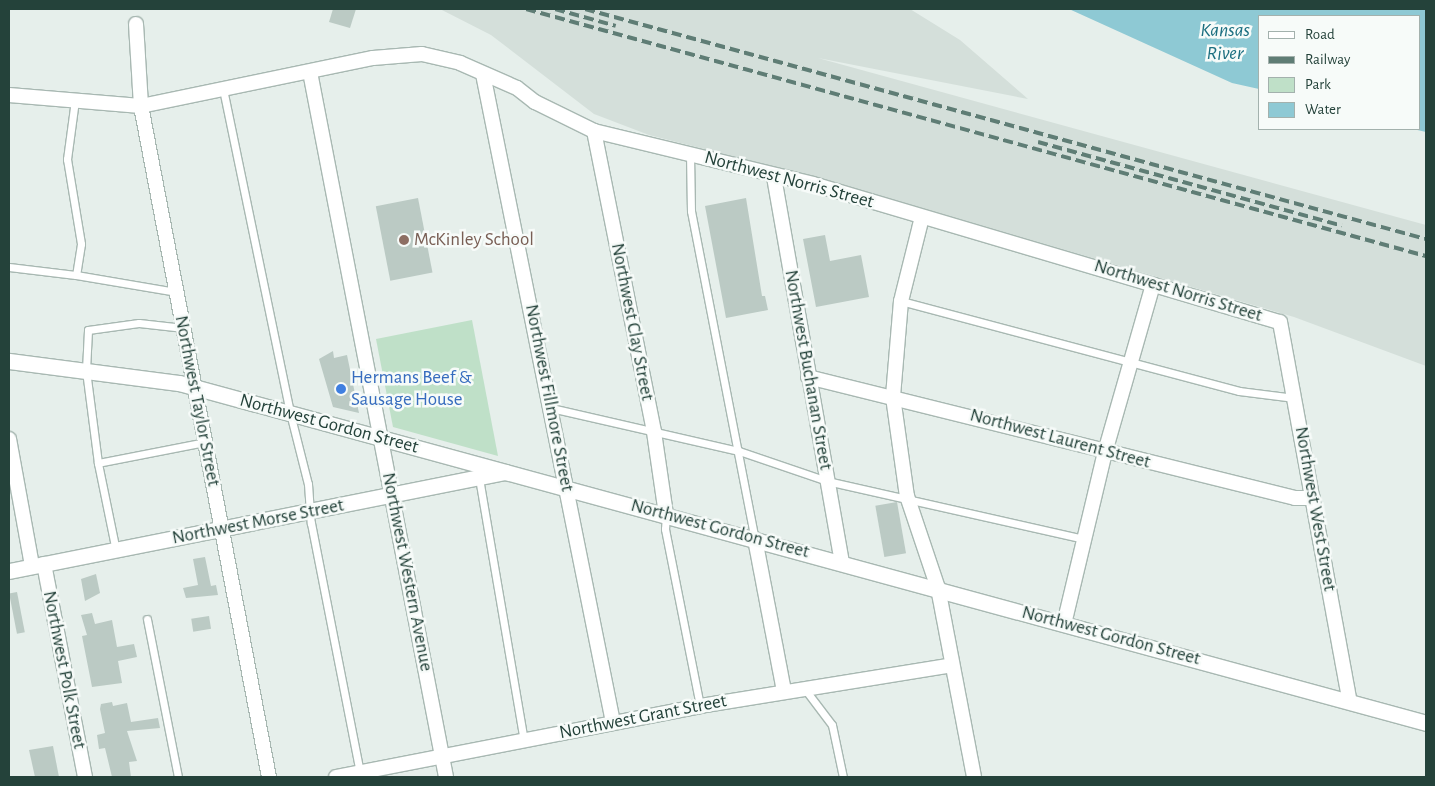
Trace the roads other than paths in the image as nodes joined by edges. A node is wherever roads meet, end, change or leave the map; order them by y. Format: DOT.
graph roads {
  1 [pos="136,24"];
  2 [pos="310,72"];
  3 [pos="483,74"];
  4 [pos="223,89"];
  5 [pos="9,95"];
  6 [pos="74,100"];
  7 [pos="141,106"];
  8 [pos="594,131"];
  9 [pos="690,154"];
  10 [pos="774,177"];
  11 [pos="922,217"];
  12 [pos="9,267"];
  13 [pos="76,275"];
  14 [pos="1153,285"];
  15 [pos="176,292"];
  16 [pos="901,301"];
  17 [pos="1273,320"];
  18 [pos="184,328"];
  19 [pos="9,361"];
  20 [pos="1131,362"];
  21 [pos="86,370"];
  22 [pos="808,377"];
  23 [pos="195,387"];
  24 [pos="893,397"];
  25 [pos="1295,398"];
  26 [pos="551,408"];
  27 [pos="290,413"];
  28 [pos="654,432"];
  29 [pos="382,438"];
  30 [pos="9,439"];
  31 [pos="205,442"];
  32 [pos="739,451"];
  33 [pos="1105,452"];
  34 [pos="98,463"];
  35 [pos="507,472"];
  36 [pos="479,478"];
  37 [pos="827,480"];
  38 [pos="567,487"];
  39 [pos="392,496"];
  40 [pos="907,496"];
  41 [pos="1312,498"];
  42 [pos="309,512"];
  43 [pos="666,514"];
  44 [pos="222,530"];
  45 [pos="755,539"];
  46 [pos="1085,539"];
  47 [pos="116,550"];
  48 [pos="842,563"];
  49 [pos="38,565"];
  50 [pos="9,571"];
  51 [pos="938,588"];
  52 [pos="147,619"];
  53 [pos="1064,624"];
  54 [pos="952,665"];
  55 [pos="804,688"];
  56 [pos="784,691"];
  57 [pos="1350,702"];
  58 [pos="700,706"];
  59 [pos="612,722"];
  60 [pos="1426,724"];
  61 [pos="524,740"];
  62 [pos="442,756"];
  63 [pos="360,773"];
  64 [pos="85,777"];
  65 [pos="178,777"];
  66 [pos="269,777"];
  67 [pos="336,777"];
  68 [pos="446,777"];
  69 [pos="843,777"];
  70 [pos="974,777"];
  1 -- 7 [label="street, Northwest Taylor Street"];
  2 -- 3 [label="street, Northwest Norris Street"];
  2 -- 4 [label="street"];
  2 -- 29 [label="street, Northwest Western Avenue"];
  3 -- 8 [label="street, Northwest Norris Street"];
  3 -- 26 [label="street, Northwest Fillmore Street"];
  4 -- 7 [label="street"];
  4 -- 27 [label="lane"];
  5 -- 6 [label="street"];
  6 -- 7 [label="street"];
  6 -- 13 [label="lane"];
  7 -- 15 [label="street, Northwest Taylor Street"];
  8 -- 9 [label="street, Northwest Norris Street"];
  8 -- 28 [label="street, Northwest Clay Street"];
  9 -- 10 [label="street, Northwest Norris Street"];
  9 -- 32 [label="lane"];
  10 -- 11 [label="street, Northwest Norris Street"];
  10 -- 22 [label="street, Northwest Buchanan Street"];
  11 -- 14 [label="street, Northwest Norris Street"];
  11 -- 16 [label="street"];
  12 -- 13 [label="lane"];
  13 -- 15 [label="lane"];
  14 -- 17 [label="street, Northwest Norris Street"];
  14 -- 20 [label="street"];
  15 -- 18 [label="street, Northwest Taylor Street"];
  16 -- 20 [label="lane"];
  16 -- 24 [label="street"];
  17 -- 25 [label="street, Northwest West Street"];
  18 -- 21 [label="lane"];
  18 -- 23 [label="street, Northwest Taylor Street"];
  19 -- 21 [label="main road, Northwest Gordon Street"];
  20 -- 25 [label="lane"];
  20 -- 33 [label="street"];
  21 -- 23 [label="main road, Northwest Gordon Street"];
  21 -- 34 [label="lane"];
  22 -- 24 [label="street, Northwest Laurent Street"];
  22 -- 37 [label="street, Northwest Buchanan Street"];
  23 -- 27 [label="main road, Northwest Gordon Street"];
  23 -- 31 [label="street, Northwest Taylor Street"];
  24 -- 33 [label="street, Northwest Laurent Street"];
  24 -- 40 [label="street"];
  25 -- 41 [label="street, Northwest West Street"];
  26 -- 28 [label="lane"];
  26 -- 38 [label="street, Northwest Fillmore Street"];
  27 -- 29 [label="main road, Northwest Gordon Street"];
  27 -- 42 [label="lane"];
  28 -- 32 [label="lane"];
  28 -- 43 [label="street, Northwest Clay Street"];
  29 -- 35 [label="main road, Northwest Gordon Street"];
  29 -- 39 [label="street, Northwest Western Avenue"];
  30 -- 49 [label="street, Northwest Polk Street"];
  31 -- 34 [label="lane"];
  31 -- 44 [label="street, Northwest Taylor Street"];
  32 -- 37 [label="lane"];
  32 -- 45 [label="lane"];
  33 -- 41 [label="street, Northwest Laurent Street"];
  33 -- 46 [label="street"];
  34 -- 47 [label="lane"];
  35 -- 36 [label="main road, Northwest Morse Street"];
  35 -- 38 [label="main road, Northwest Gordon Street"];
  36 -- 39 [label="main road, Northwest Morse Street"];
  36 -- 61 [label="lane"];
  37 -- 40 [label="lane"];
  37 -- 48 [label="street, Northwest Buchanan Street"];
  38 -- 43 [label="main road, Northwest Gordon Street"];
  38 -- 59 [label="street, Northwest Fillmore Street"];
  39 -- 42 [label="main road, Northwest Morse Street"];
  39 -- 62 [label="street, Northwest Western Avenue"];
  40 -- 46 [label="lane"];
  40 -- 51 [label="street"];
  41 -- 57 [label="street, Northwest West Street"];
  42 -- 44 [label="main road, Northwest Morse Street"];
  42 -- 63 [label="lane"];
  43 -- 45 [label="main road, Northwest Gordon Street"];
  43 -- 58 [label="lane"];
  44 -- 47 [label="main road, Northwest Morse Street"];
  44 -- 66 [label="street, Northwest Taylor Street"];
  45 -- 48 [label="main road, Northwest Gordon Street"];
  45 -- 56 [label="street"];
  46 -- 53 [label="street"];
  47 -- 49 [label="main road, Northwest Morse Street"];
  48 -- 51 [label="main road, Northwest Gordon Street"];
  49 -- 50 [label="main road, Northwest Morse Street"];
  49 -- 64 [label="street, Northwest Polk Street"];
  51 -- 53 [label="main road, Northwest Gordon Street"];
  51 -- 54 [label="street"];
  52 -- 65 [label="lane"];
  53 -- 57 [label="main road, Northwest Gordon Street"];
  54 -- 55 [label="street, Northwest Grant Street"];
  54 -- 70 [label="street"];
  55 -- 56 [label="street, Northwest Grant Street"];
  55 -- 69 [label="lane"];
  56 -- 58 [label="street, Northwest Grant Street"];
  57 -- 60 [label="main road, Northwest Gordon Street"];
  58 -- 59 [label="street, Northwest Grant Street"];
  59 -- 61 [label="street, Northwest Grant Street"];
  61 -- 62 [label="street, Northwest Grant Street"];
  62 -- 63 [label="street, Northwest Grant Street"];
  62 -- 68 [label="street, Northwest Western Avenue"];
  63 -- 67 [label="street, Northwest Grant Street"];
}
